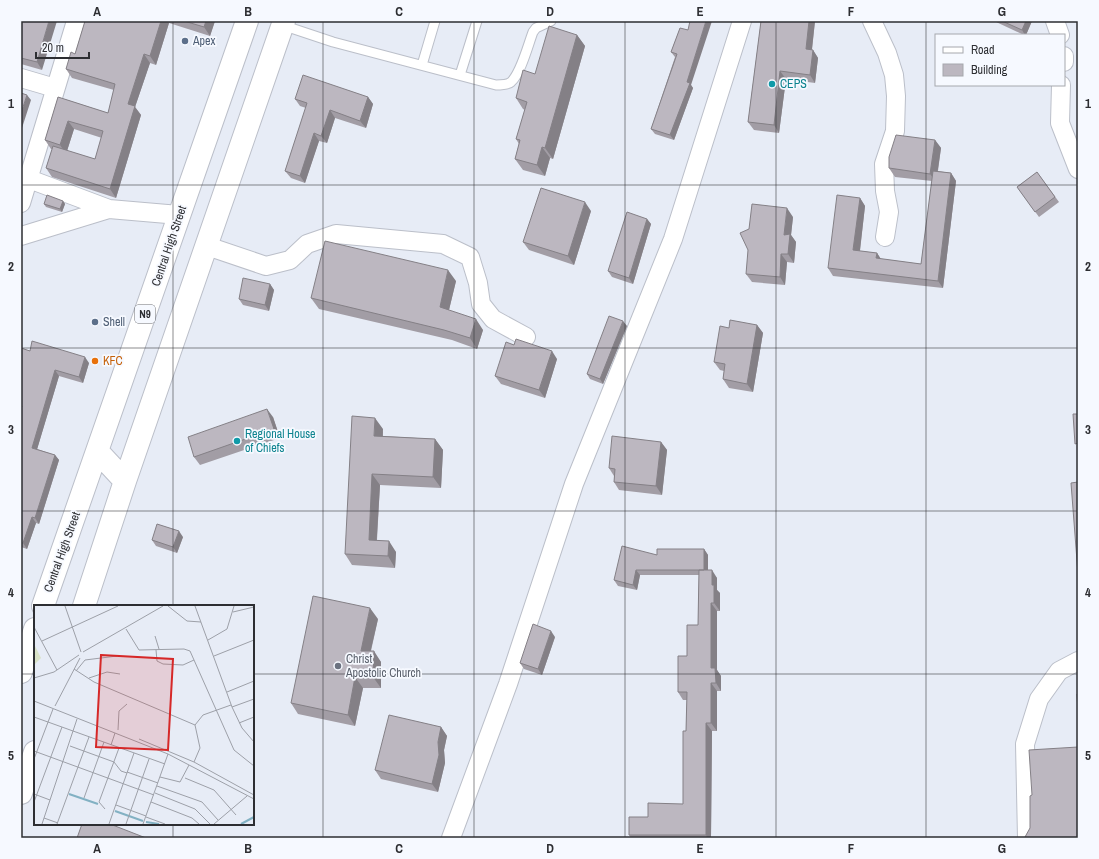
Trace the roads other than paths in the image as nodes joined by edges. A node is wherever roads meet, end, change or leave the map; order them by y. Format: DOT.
graph roads {
  1 [pos="76,21"];
  2 [pos="247,21"];
  3 [pos="435,21"];
  4 [pos="477,21"];
  5 [pos="552,21"];
  6 [pos="742,21"];
  7 [pos="872,21"];
  8 [pos="1055,21"];
  9 [pos="283,23"];
  10 [pos="1060,34"];
  11 [pos="422,65"];
  12 [pos="460,75"];
  13 [pos="21,78"];
  14 [pos="1061,86"];
  15 [pos="55,88"];
  16 [pos="1078,169"];
  17 [pos="29,179"];
  18 [pos="21,203"];
  19 [pos="109,209"];
  20 [pos="179,215"];
  21 [pos="21,236"];
  22 [pos="885,237"];
  23 [pos="207,246"];
  24 [pos="526,337"];
  25 [pos="98,452"];
  26 [pos="125,481"];
  27 [pos="43,605"];
  28 [pos="84,605"];
  29 [pos="34,632"];
  30 [pos="1078,661"];
  31 [pos="21,672"];
  32 [pos="34,755"];
  33 [pos="21,793"];
  34 [pos="451,838"];
  35 [pos="1027,838"];
  1 -- 15 [label="street"];
  2 -- 20 [label="highway, Central High Street / N9"];
  3 -- 11 [label="lane"];
  4 -- 12 [label="lane"];
  5 -- 12 [label="lane"];
  6 -- 34 [label="street"];
  7 -- 22 [label="street"];
  8 -- 10 [label="street"];
  9 -- 11 [label="lane"];
  9 -- 23 [label="highway"];
  11 -- 12 [label="lane"];
  13 -- 15 [label="street"];
  14 -- 16 [label="street"];
  15 -- 17 [label="street"];
  17 -- 18 [label="street"];
  17 -- 19 [label="street"];
  19 -- 20 [label="street"];
  19 -- 21 [label="street"];
  20 -- 25 [label="highway, Central High Street / N9"];
  23 -- 24 [label="street"];
  23 -- 26 [label="highway"];
  25 -- 26 [label="highway"];
  25 -- 27 [label="highway, Central High Street / N9"];
  26 -- 28 [label="highway"];
  29 -- 31 [label="highway"];
  30 -- 35 [label="street"];
  32 -- 33 [label="highway"];
}
